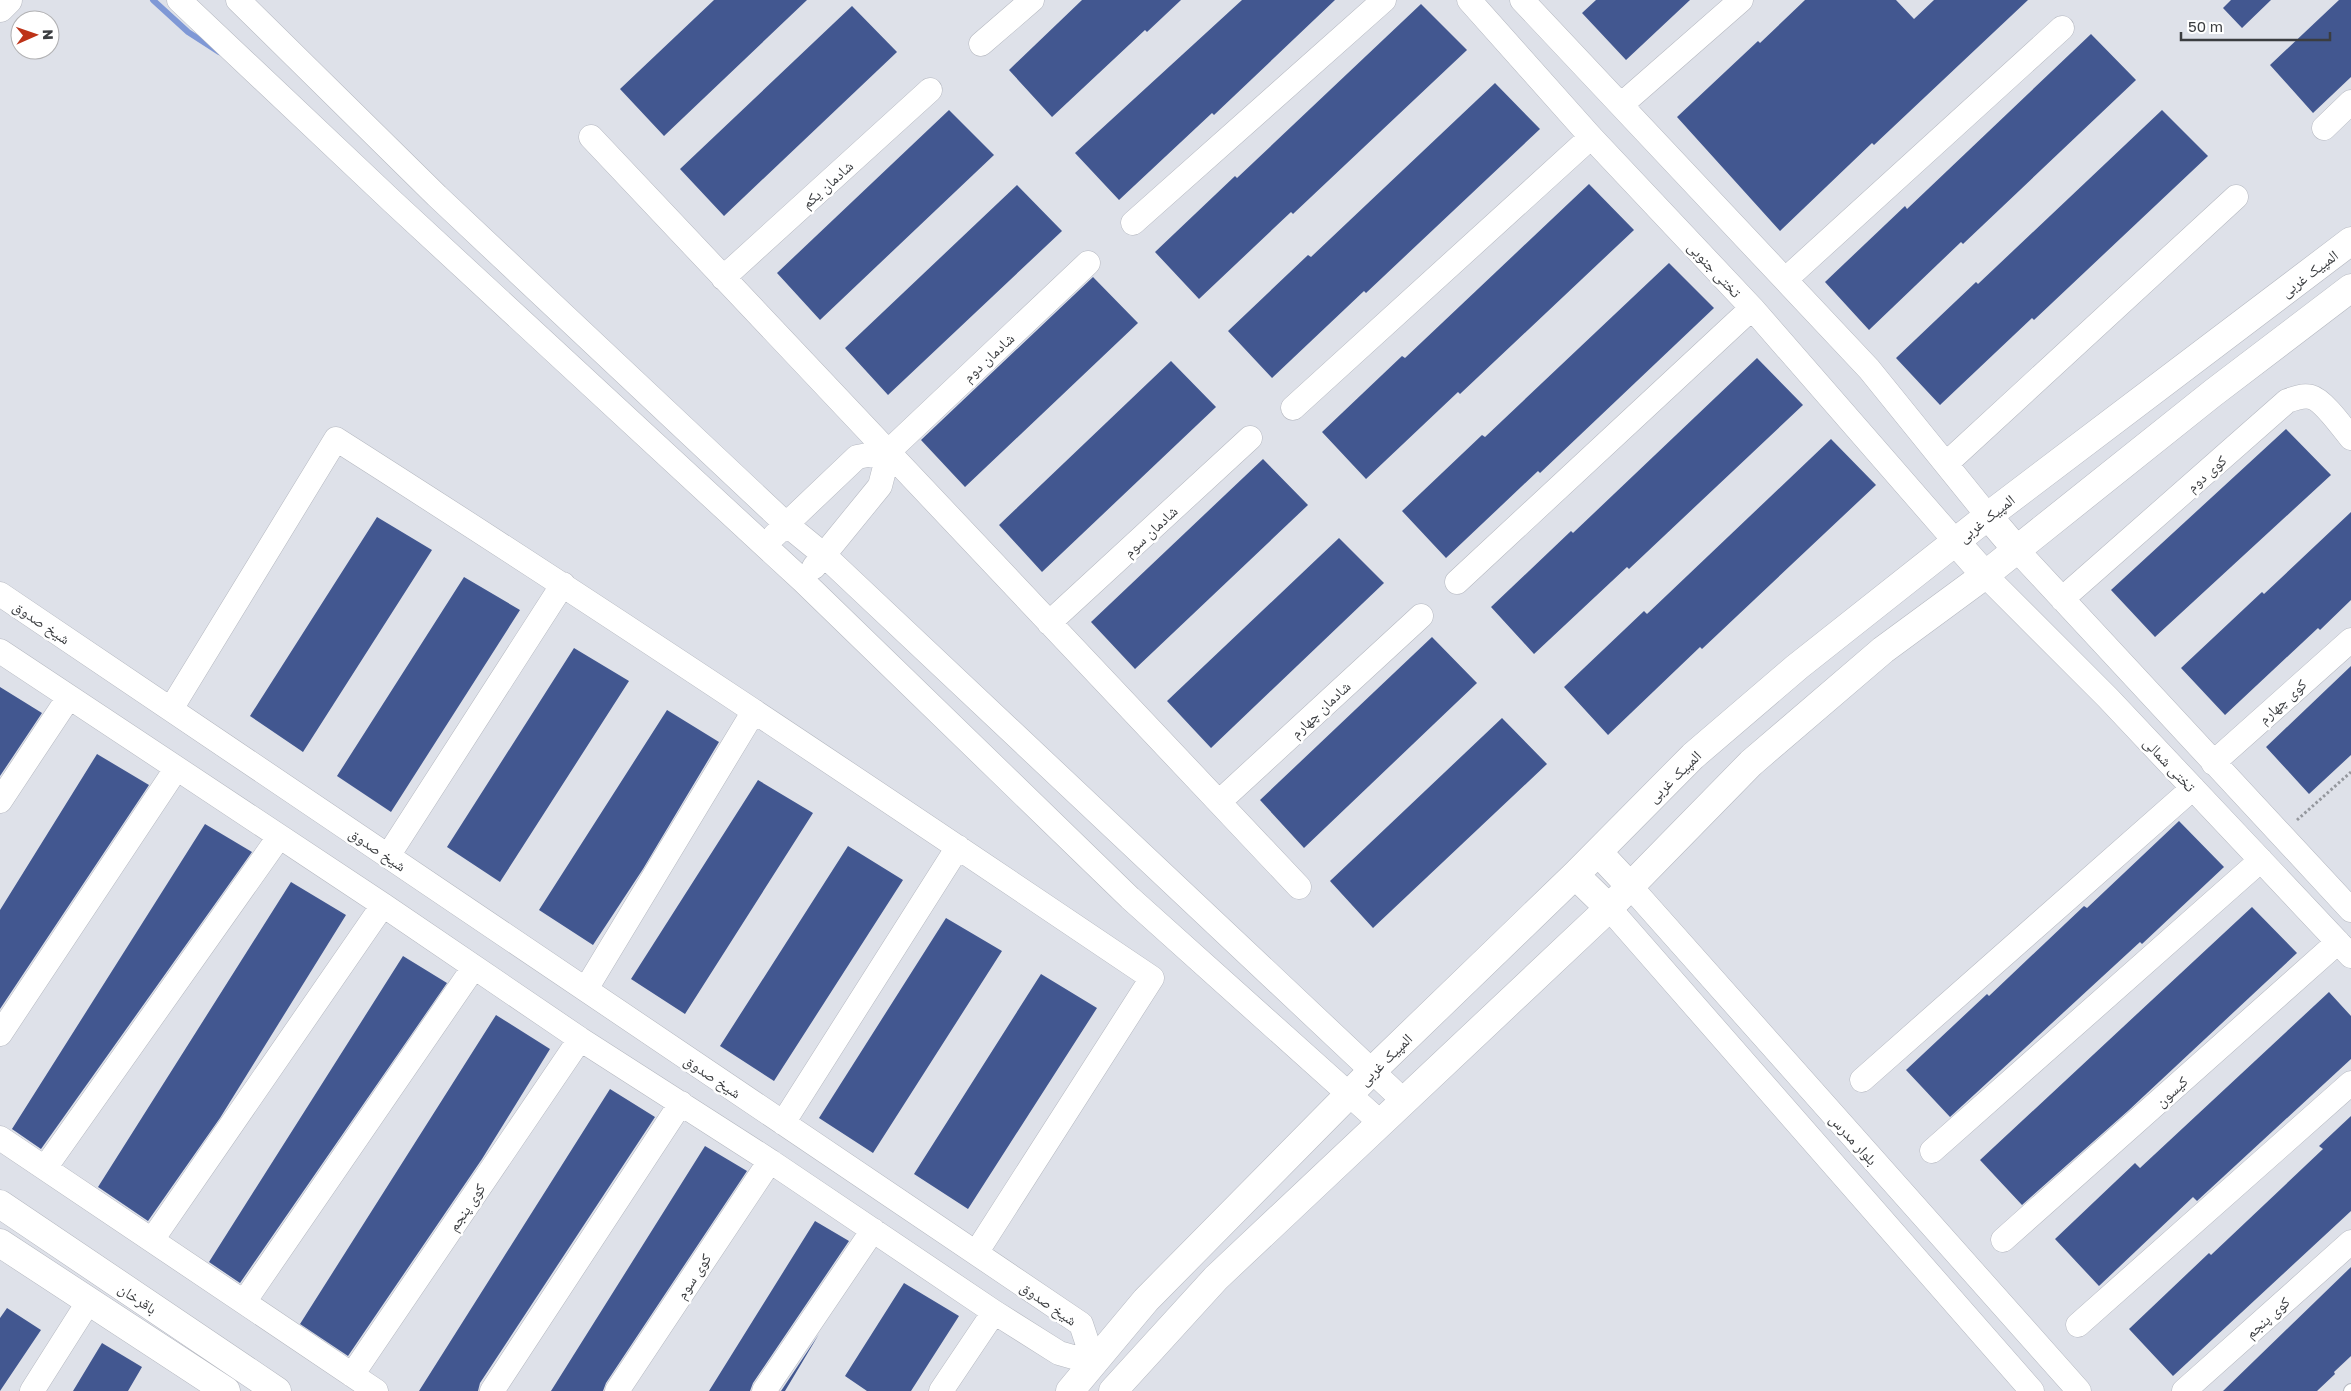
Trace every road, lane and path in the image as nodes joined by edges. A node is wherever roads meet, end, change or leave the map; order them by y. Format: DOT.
graph roads {
  1 [pos="8,0"];
  2 [pos="180,0"];
  3 [pos="238,0"];
  4 [pos="1032,0"];
  5 [pos="1384,0"];
  6 [pos="1469,0"];
  7 [pos="1522,0"];
  8 [pos="1741,0"];
  9 [pos="0,8"];
  10 [pos="2062,28"];
  11 [pos="981,44"];
  12 [pos="930,90"];
  13 [pos="2351,102"];
  14 [pos="1621,105"];
  15 [pos="2324,128"];
  16 [pos="590,137"];
  17 [pos="1591,137"];
  18 [pos="2236,197"];
  19 [pos="1133,223"];
  20 [pos="2351,241"];
  21 [pos="1088,263"];
  22 [pos="723,278"];
  23 [pos="1786,279"];
  24 [pos="2351,288"];
  25 [pos="1752,308"];
  26 [pos="1293,408"];
  27 [pos="1250,438"];
  28 [pos="2351,438"];
  29 [pos="889,451"];
  30 [pos="1947,463"];
  31 [pos="1988,516"];
  32 [pos="786,524"];
  33 [pos="1956,542"];
  34 [pos="764,545"];
  35 [pos="2018,550"];
  36 [pos="824,555"];
  37 [pos="1985,575"];
  38 [pos="802,580"];
  39 [pos="1457,582"];
  40 [pos="563,584"];
  41 [pos="0,594"];
  42 [pos="2062,599"];
  43 [pos="1421,616"];
  44 [pos="1049,623"];
  45 [pos="2351,640"];
  46 [pos="0,651"];
  47 [pos="69,697"];
  48 [pos="171,709"];
  49 [pos="754,711"];
  50 [pos="2213,763"];
  51 [pos="176,769"];
  52 [pos="2351,772"];
  53 [pos="2192,788"];
  54 [pos="0,800"];
  55 [pos="1219,802"];
  56 [pos="2281,835"];
  57 [pos="279,837"];
  58 [pos="958,847"];
  59 [pos="1598,852"];
  60 [pos="388,856"];
  61 [pos="2261,860"];
  62 [pos="1575,875"];
  63 [pos="1630,886"];
  64 [pos="1299,887"];
  65 [pos="383,905"];
  66 [pos="1609,908"];
  67 [pos="2351,910"];
  68 [pos="2345,949"];
  69 [pos="474,967"];
  70 [pos="586,989"];
  71 [pos="0,1034"];
  72 [pos="580,1039"];
  73 [pos="1372,1071"];
  74 [pos="1862,1080"];
  75 [pos="2351,1083"];
  76 [pos="1348,1094"];
  77 [pos="1404,1102"];
  78 [pos="681,1103"];
  79 [pos="783,1123"];
  80 [pos="1381,1123"];
  81 [pos="0,1138"];
  82 [pos="1932,1151"];
  83 [pos="770,1161"];
  84 [pos="45,1168"];
  85 [pos="0,1204"];
  86 [pos="873,1230"];
  87 [pos="152,1240"];
  88 [pos="2003,1240"];
  89 [pos="2351,1242"];
  90 [pos="0,1243"];
  91 [pos="976,1253"];
  92 [pos="89,1301"];
  93 [pos="244,1302"];
  94 [pos="994,1312"];
  95 [pos="2078,1325"];
  96 [pos="1094,1362"];
  97 [pos="352,1375"];
  98 [pos="1116,1387"];
  99 [pos="32,1391"];
  100 [pos="226,1391"];
  101 [pos="277,1391"];
  102 [pos="376,1391"];
  103 [pos="492,1391"];
  104 [pos="618,1391"];
  105 [pos="764,1391"];
  106 [pos="940,1391"];
  107 [pos="1070,1391"];
  108 [pos="2032,1391"];
  109 [pos="2079,1391"];
  110 [pos="2184,1391"];
  1 -- 9 [label="street"];
  2 -- 34 [label="street"];
  3 -- 32 [label="street"];
  4 -- 11 [label="street"];
  5 -- 19 [label="street"];
  6 -- 17 [label="street, تختی جنوبی"];
  7 -- 14 [label="street"];
  8 -- 14 [label="street"];
  10 -- 23 [label="street"];
  12 -- 22 [label="street, شادمان یکم"];
  13 -- 15 [label="street"];
  14 -- 23 [label="street"];
  16 -- 22 [label="street"];
  17 -- 25 [label="street, تختی جنوبی"];
  17 -- 26 [label="street"];
  18 -- 30 [label="street"];
  20 -- 31 [label="street, المپیک غربی"];
  21 -- 29 [label="street, شادمان دوم"];
  22 -- 29 [label="street"];
  23 -- 30 [label="street"];
  24 -- 35 [label="street"];
  25 -- 33 [label="street, تختی جنوبی"];
  25 -- 39 [label="street"];
  27 -- 44 [label="street, شادمان سوم"];
  28 -- 42 [label="street, کوی دوم"];
  29 -- 32 [label="street"];
  29 -- 36 [label="street"];
  29 -- 44 [label="street"];
  30 -- 31 [label="street"];
  31 -- 33 [label="street, المپیک غربی"];
  31 -- 35 [label="street"];
  32 -- 34 [label="street"];
  32 -- 36 [label="street"];
  33 -- 37 [label="street"];
  33 -- 59 [label="street, المپیک غربی"];
  34 -- 38 [label="street"];
  35 -- 37 [label="street"];
  35 -- 42 [label="street"];
  36 -- 38 [label="street"];
  36 -- 73 [label="street"];
  37 -- 53 [label="street, تختی شمالی"];
  37 -- 63 [label="street"];
  38 -- 76 [label="street"];
  40 -- 48 [label="street"];
  40 -- 49 [label="street"];
  40 -- 60 [label="street"];
  41 -- 48 [label="street, شیخ صدوق"];
  42 -- 50 [label="street"];
  43 -- 55 [label="street, شادمان چهارم"];
  44 -- 55 [label="street"];
  45 -- 50 [label="street, کوی چهارم"];
  46 -- 47 [label="street"];
  47 -- 51 [label="street"];
  47 -- 54 [label="street"];
  48 -- 60 [label="street, شیخ صدوق"];
  49 -- 58 [label="street"];
  49 -- 70 [label="street"];
  50 -- 56 [label="street"];
  51 -- 57 [label="street"];
  51 -- 71 [label="street"];
  52 -- 56 [label="path"];
  53 -- 61 [label="street, تختی شمالی"];
  53 -- 74 [label="street"];
  55 -- 64 [label="street"];
  56 -- 67 [label="street"];
  57 -- 65 [label="street"];
  57 -- 84 [label="street"];
  58 -- 79 [label="street"];
  58 -- 91 [label="street"];
  59 -- 62 [label="street, المپیک غربی"];
  59 -- 63 [label="street"];
  60 -- 70 [label="street, شیخ صدوق"];
  61 -- 68 [label="street, تختی شمالی"];
  61 -- 82 [label="street"];
  62 -- 66 [label="street"];
  62 -- 73 [label="street, المپیک غربی"];
  63 -- 66 [label="street"];
  63 -- 109 [label="street, بلوار مدرس"];
  65 -- 69 [label="street"];
  65 -- 87 [label="street"];
  66 -- 77 [label="street"];
  66 -- 108 [label="street"];
  68 -- 88 [label="street, کیسون"];
  69 -- 72 [label="street"];
  69 -- 93 [label="street"];
  70 -- 79 [label="street, شیخ صدوق"];
  72 -- 78 [label="street"];
  72 -- 97 [label="street, کوی پنجم"];
  73 -- 76 [label="street, المپیک غربی"];
  73 -- 77 [label="street"];
  75 -- 95 [label="street"];
  76 -- 80 [label="street"];
  76 -- 96 [label="street, المپیک غربی"];
  77 -- 80 [label="street"];
  78 -- 83 [label="street"];
  78 -- 103 [label="street"];
  79 -- 91 [label="street, شیخ صدوق"];
  80 -- 98 [label="street"];
  81 -- 84 [label="street"];
  83 -- 86 [label="street"];
  83 -- 104 [label="street, کوی سوم"];
  84 -- 87 [label="street"];
  85 -- 101 [label="street, باقرخان"];
  86 -- 94 [label="street"];
  86 -- 105 [label="street"];
  87 -- 93 [label="street"];
  89 -- 110 [label="street, کوی پنجم"];
  90 -- 92 [label="street, باقرخان"];
  91 -- 96 [label="street, شیخ صدوق"];
  92 -- 99 [label="street"];
  92 -- 100 [label="street, باقرخان"];
  93 -- 97 [label="street"];
  94 -- 96 [label="street"];
  94 -- 106 [label="street"];
  96 -- 98 [label="street"];
  96 -- 107 [label="street, المپیک غربی"];
  97 -- 102 [label="street"];
}
